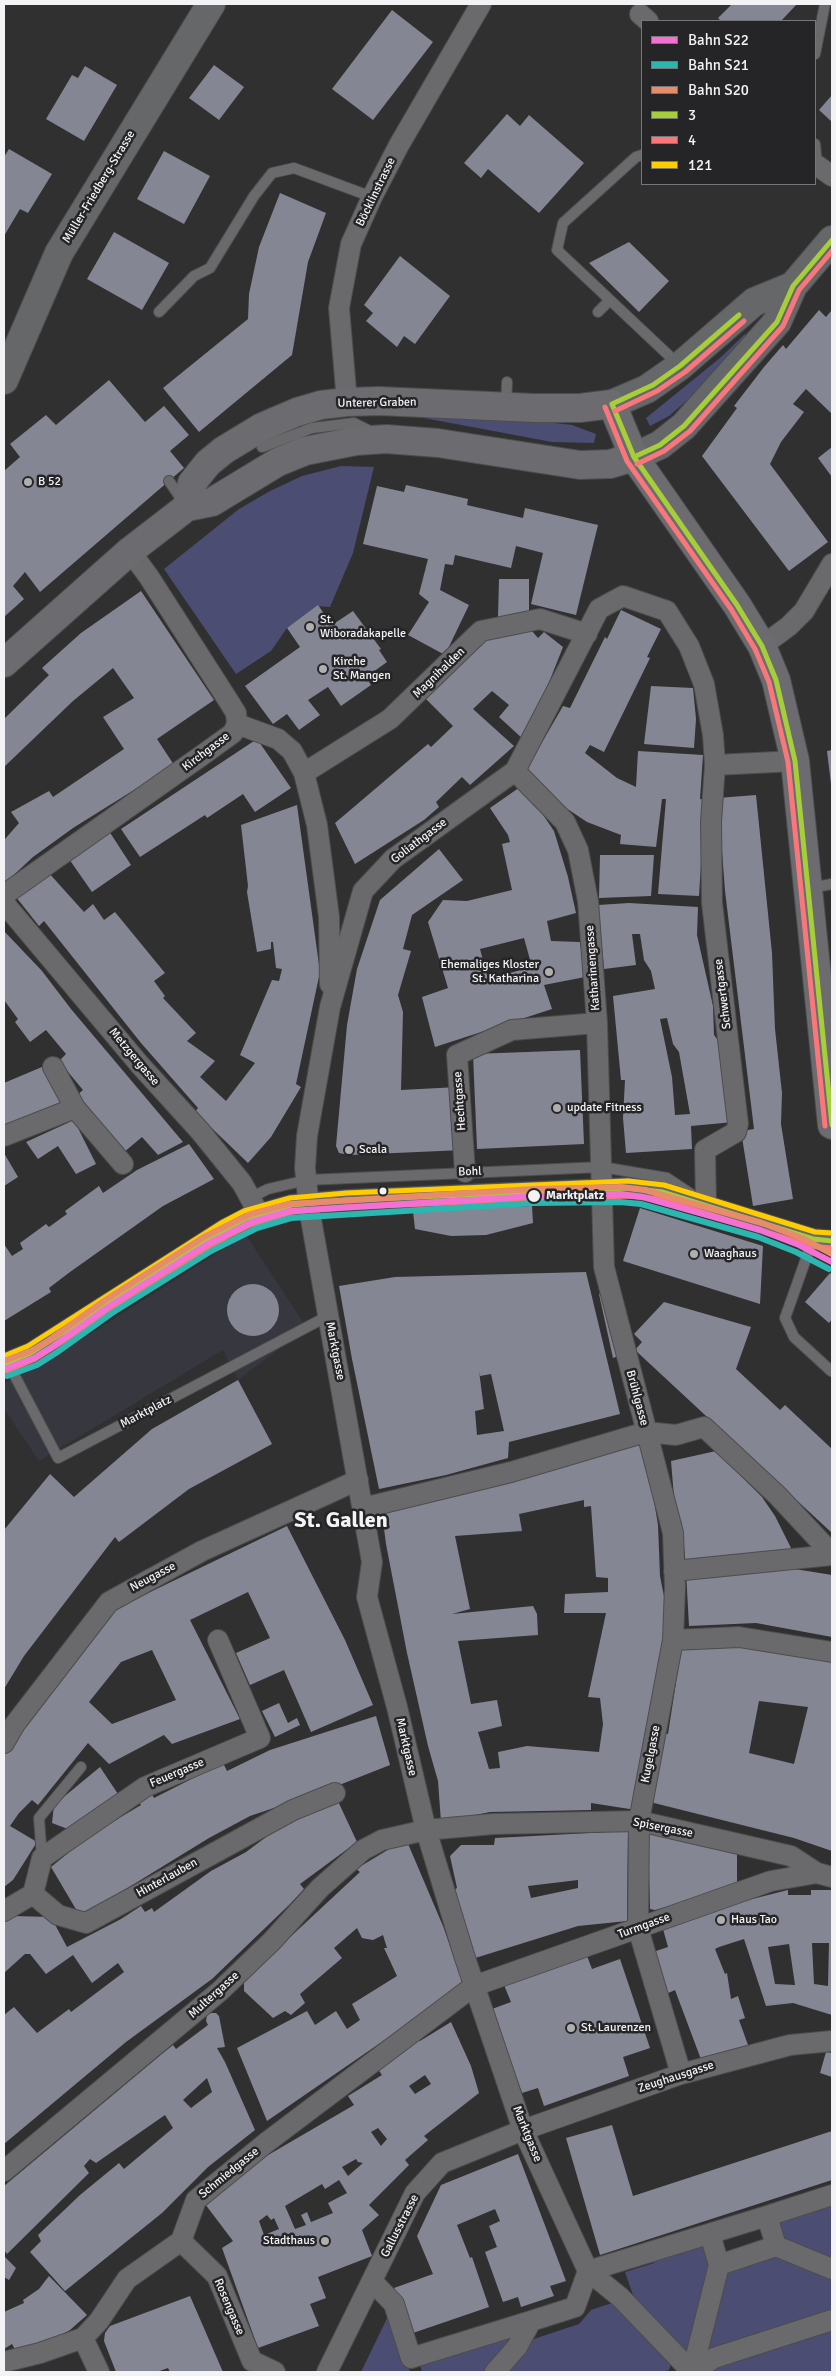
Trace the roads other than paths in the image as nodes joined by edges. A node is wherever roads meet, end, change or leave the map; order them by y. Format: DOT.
graph roads {
  1 [pos="211,4"];
  2 [pos="481,4"];
  3 [pos="825,4"];
  4 [pos="816,49"];
  5 [pos="816,148"];
  6 [pos="641,155"];
  7 [pos="821,168"];
  8 [pos="372,197"];
  9 [pos="827,255"];
  10 [pos="793,286"];
  11 [pos="610,300"];
  12 [pos="159,312"];
  13 [pos="598,312"];
  14 [pos="680,366"];
  15 [pos="4,380"];
  16 [pos="347,402"];
  17 [pos="612,404"];
  18 [pos="386,439"];
  19 [pos="262,447"];
  20 [pos="634,457"];
  21 [pos="169,481"];
  22 [pos="187,507"];
  23 [pos="130,551"];
  24 [pos="832,564"];
  25 [pos="587,634"];
  26 [pos="762,646"];
  27 [pos="4,663"];
  28 [pos="237,724"];
  29 [pos="795,761"];
  30 [pos="714,765"];
  31 [pos="515,771"];
  32 [pos="304,773"];
  33 [pos="820,886"];
  34 [pos="4,895"];
  35 [pos="4,903"];
  36 [pos="330,1007"];
  37 [pos="597,1023"];
  38 [pos="53,1067"];
  39 [pos="75,1108"];
  40 [pos="832,1125"];
  41 [pos="4,1136"];
  42 [pos="123,1164"];
  43 [pos="602,1167"];
  44 [pos="465,1172"];
  45 [pos="307,1180"];
  46 [pos="603,1188"];
  47 [pos="309,1203"];
  48 [pos="706,1204"];
  49 [pos="252,1210"];
  50 [pos="823,1240"];
  51 [pos="328,1316"];
  52 [pos="6,1364"];
  53 [pos="831,1371"];
  54 [pos="646,1432"];
  55 [pos="358,1480"];
  56 [pos="364,1508"];
  57 [pos="832,1554"];
  58 [pos="674,1571"];
  59 [pos="218,1640"];
  60 [pos="673,1640"];
  61 [pos="832,1652"];
  62 [pos="4,1743"];
  63 [pos="81,1767"];
  64 [pos="335,1793"];
  65 [pos="639,1821"];
  66 [pos="426,1830"];
  67 [pos="42,1858"];
  68 [pos="824,1875"];
  69 [pos="33,1894"];
  70 [pos="4,1912"];
  71 [pos="638,1928"];
  72 [pos="474,1986"];
  73 [pos="832,2041"];
  74 [pos="681,2074"];
  75 [pos="523,2130"];
  76 [pos="4,2172"];
  77 [pos="832,2195"];
  78 [pos="767,2216"];
  79 [pos="710,2234"];
  80 [pos="181,2241"];
  81 [pos="776,2246"];
  82 [pos="719,2265"];
  83 [pos="832,2269"];
  84 [pos="588,2271"];
  85 [pos="373,2282"];
  86 [pos="832,2320"];
  87 [pos="531,2321"];
  88 [pos="83,2338"];
  89 [pos="4,2362"];
  90 [pos="413,2365"];
  91 [pos="99,2372"];
  92 [pos="275,2372"];
  93 [pos="327,2372"];
  94 [pos="495,2372"];
  95 [pos="692,2372"];
  1 -- 15 [label="main road, Müller-Friedberg-Strasse"];
  2 -- 8 [label="street, Böcklinstrasse"];
  3 -- 4 [label="lane"];
  5 -- 7 [label="lane"];
  6 -- 11 [label="lane"];
  8 -- 12 [label="lane"];
  8 -- 16 [label="street, Böcklinstrasse"];
  9 -- 10 [label="main road"];
  10 -- 14 [label="main road"];
  10 -- 20 [label="main road"];
  11 -- 13 [label="lane"];
  11 -- 14 [label="lane"];
  14 -- 17 [label="main road"];
  16 -- 17 [label="main road, Unterer Graben"];
  16 -- 22 [label="main road, Unterer Graben"];
  17 -- 20 [label="main road"];
  18 -- 19 [label="lane"];
  18 -- 20 [label="main road"];
  18 -- 22 [label="main road"];
  20 -- 26 [label="main road"];
  21 -- 22 [label="lane"];
  22 -- 23 [label="main road"];
  23 -- 27 [label="main road"];
  23 -- 28 [label="street, Kirchgasse"];
  24 -- 26 [label="street"];
  25 -- 30 [label="street, Schwertgasse"];
  25 -- 31 [label="street, Goliathgasse"];
  25 -- 32 [label="street, Magnihalden"];
  26 -- 29 [label="main road"];
  28 -- 32 [label="street"];
  28 -- 34 [label="street, Kirchgasse"];
  29 -- 30 [label="street"];
  29 -- 33 [label="main road"];
  30 -- 48 [label="street, Schwertgasse"];
  31 -- 36 [label="street, Goliathgasse"];
  31 -- 37 [label="street, Katharinengasse"];
  32 -- 36 [label="street"];
  33 -- 40 [label="main road"];
  35 -- 49 [label="street, Metzgergasse"];
  36 -- 45 [label="street, Goliathgasse"];
  37 -- 43 [label="street, Katharinengasse"];
  37 -- 44 [label="street, Hechtgasse"];
  38 -- 39 [label="street"];
  39 -- 41 [label="street"];
  39 -- 42 [label="street"];
  43 -- 44 [label="lane, Bohl"];
  43 -- 46 [label="street, Katharinengasse"];
  43 -- 48 [label="lane, Bohl"];
  44 -- 45 [label="lane, Bohl"];
  45 -- 47 [label="street, Goliathgasse"];
  45 -- 49 [label="lane, Bohl"];
  46 -- 47 [label="street, Bohl"];
  46 -- 48 [label="street, Bohl"];
  46 -- 54 [label="street, Brühlgasse"];
  47 -- 49 [label="street, Marktplatz"];
  47 -- 51 [label="street, Marktgasse"];
  48 -- 50 [label="street, Bohl"];
  49 -- 52 [label="street, Marktplatz"];
  50 -- 53 [label="lane"];
  51 -- 52 [label="lane, Marktplatz"];
  51 -- 55 [label="street, Marktgasse"];
  54 -- 56 [label="street"];
  54 -- 57 [label="street, Brühlgasse"];
  54 -- 58 [label="street, Kugelgasse"];
  55 -- 56 [label="street, Marktgasse"];
  55 -- 62 [label="street, Neugasse"];
  56 -- 66 [label="street, Marktgasse"];
  57 -- 58 [label="street"];
  58 -- 60 [label="street, Kugelgasse"];
  59 -- 67 [label="street, Feuergasse"];
  60 -- 61 [label="street"];
  60 -- 65 [label="street, Kugelgasse"];
  63 -- 67 [label="lane"];
  64 -- 69 [label="street, Hinterlauben"];
  65 -- 66 [label="street, Spisergasse"];
  65 -- 68 [label="street, Spisergasse"];
  65 -- 71 [label="street, Kugelgasse"];
  66 -- 72 [label="street, Marktgasse"];
  66 -- 76 [label="street, Multergasse"];
  67 -- 69 [label="street"];
  68 -- 71 [label="street, Turmgasse"];
  69 -- 70 [label="street"];
  71 -- 72 [label="street, Turmgasse"];
  71 -- 74 [label="street, Kugelgasse"];
  72 -- 75 [label="street, Marktgasse"];
  72 -- 80 [label="street, Schmiedgasse"];
  73 -- 74 [label="street, Zeughausgasse"];
  74 -- 75 [label="street, Zeughausgasse"];
  75 -- 84 [label="street, Marktgasse"];
  75 -- 85 [label="street, Gallusstrasse"];
  77 -- 78 [label="street"];
  78 -- 79 [label="street"];
  78 -- 81 [label="street"];
  79 -- 82 [label="street"];
  79 -- 84 [label="street"];
  80 -- 88 [label="street"];
  80 -- 92 [label="street, Rosengasse"];
  81 -- 82 [label="street"];
  81 -- 83 [label="street"];
  82 -- 95 [label="street"];
  84 -- 87 [label="street"];
  84 -- 95 [label="street"];
  85 -- 90 [label="street"];
  85 -- 93 [label="street, Gallusstrasse"];
  86 -- 95 [label="street"];
  87 -- 90 [label="street"];
  87 -- 94 [label="street"];
  88 -- 89 [label="street"];
  88 -- 91 [label="street"];
}
